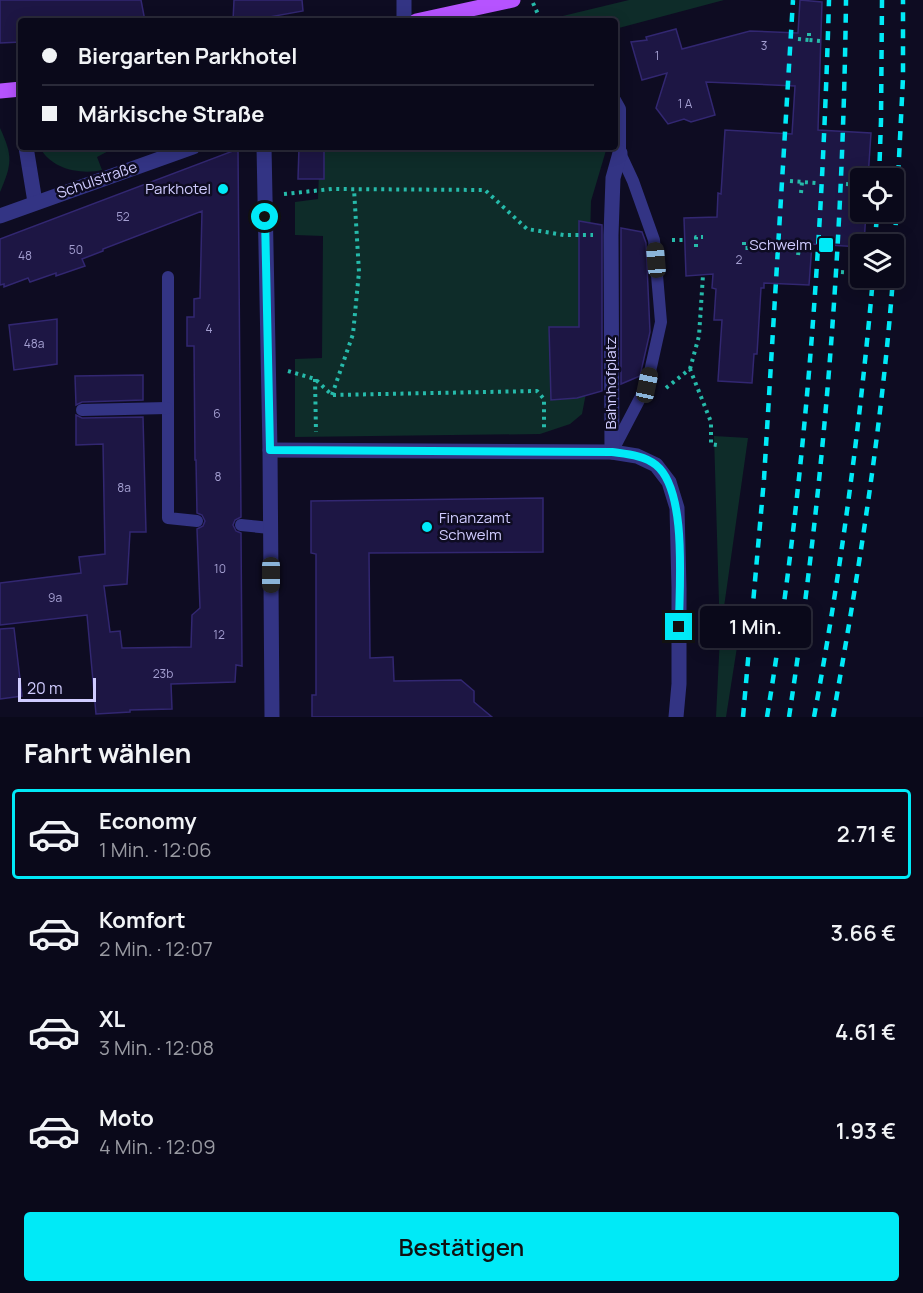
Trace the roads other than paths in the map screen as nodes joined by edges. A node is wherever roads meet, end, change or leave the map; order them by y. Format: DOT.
graph roads {
  1 [pos="404,0"];
  2 [pos="513,0"];
  3 [pos="404,18"];
  4 [pos="430,18"];
  5 [pos="18,89"];
  6 [pos="0,91"];
  7 [pos="618,105"];
  8 [pos="26,150"];
  9 [pos="184,150"];
  10 [pos="264,150"];
  11 [pos="621,153"];
  12 [pos="35,202"];
  13 [pos="0,216"];
  14 [pos="168,277"];
  15 [pos="167,408"];
  16 [pos="82,410"];
  17 [pos="270,450"];
  18 [pos="612,452"];
  19 [pos="197,521"];
  20 [pos="241,525"];
  21 [pos="270,528"];
  22 [pos="272,717"];
  23 [pos="676,717"];
  1 -- 3 [label="street"];
  2 -- 4 [label="main road"];
  5 -- 6 [label="main road"];
  7 -- 11 [label="lane"];
  8 -- 12 [label="street, Schulstraße"];
  9 -- 12 [label="street, Schulstraße"];
  10 -- 17 [label="street"];
  11 -- 18 [label="street, Bahnhofplatz"];
  11 -- 18 [label="lane"];
  12 -- 13 [label="street, Schulstraße"];
  14 -- 15 [label="lane"];
  15 -- 16 [label="lane"];
  15 -- 19 [label="lane"];
  17 -- 18 [label="street, Bahnhofplatz"];
  17 -- 21 [label="street"];
  18 -- 23 [label="street"];
  20 -- 21 [label="lane"];
  21 -- 22 [label="street"];
}
